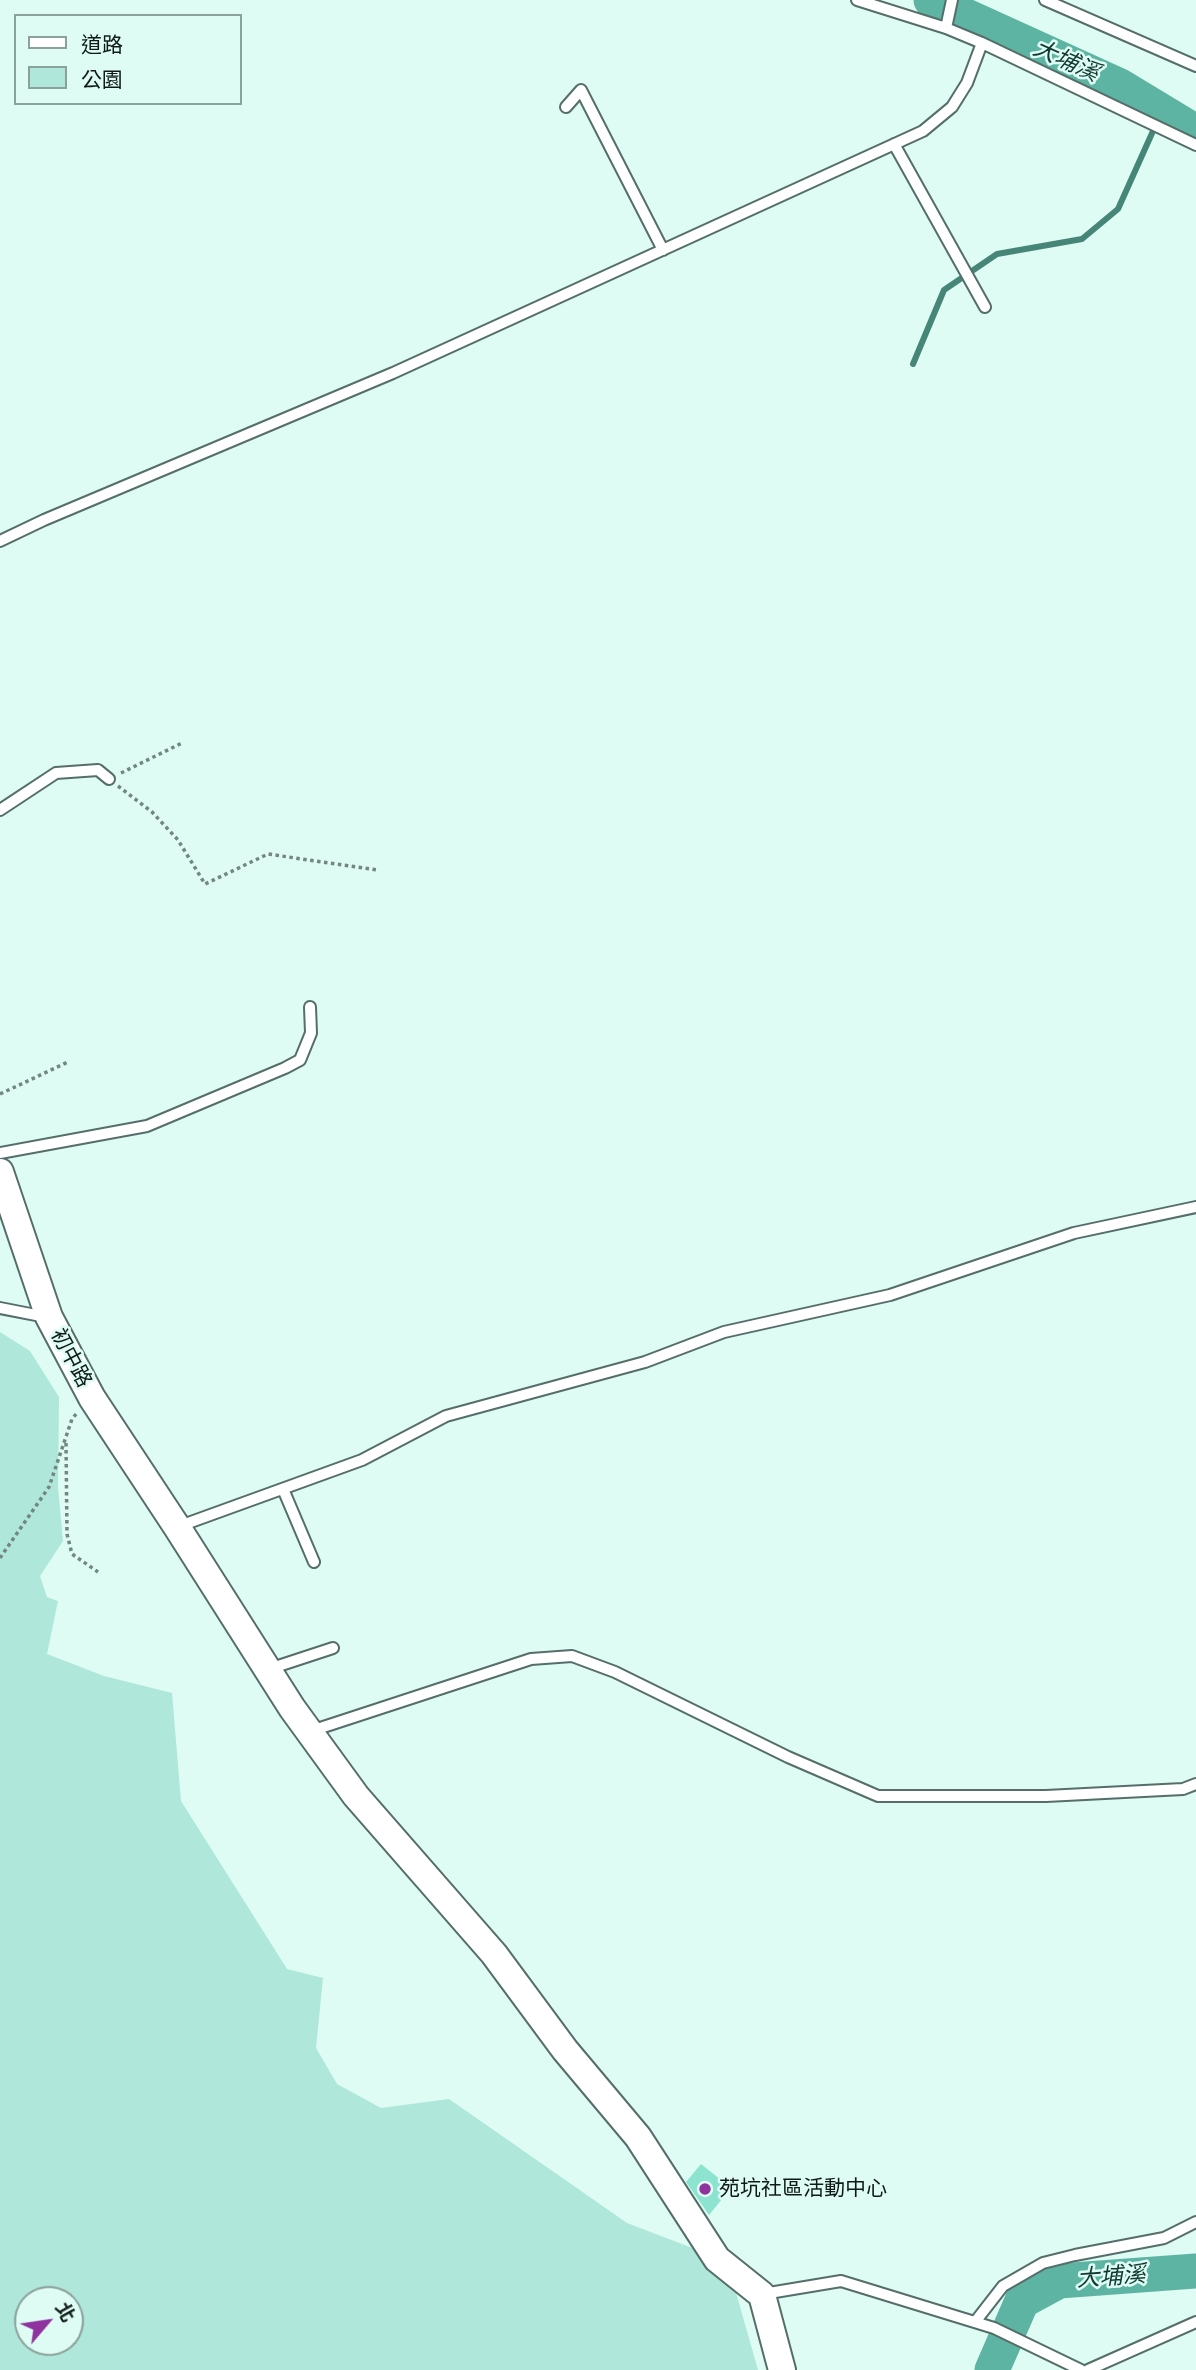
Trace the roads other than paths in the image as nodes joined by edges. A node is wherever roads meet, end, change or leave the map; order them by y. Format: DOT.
graph roads {
  1 [pos="857,0"];
  2 [pos="952,0"];
  3 [pos="1045,0"];
  4 [pos="947,24"];
  5 [pos="982,43"];
  6 [pos="1196,66"];
  7 [pos="566,107"];
  8 [pos="894,144"];
  9 [pos="1196,145"];
  10 [pos="663,250"];
  11 [pos="985,307"];
  12 [pos="0,541"];
  13 [pos="109,779"];
  14 [pos="0,810"];
  15 [pos="310,1007"];
  16 [pos="0,1153"];
  17 [pos="0,1171"];
  18 [pos="1196,1207"];
  19 [pos="0,1308"];
  20 [pos="49,1317"];
  21 [pos="283,1489"];
  22 [pos="177,1527"];
  23 [pos="314,1562"];
  24 [pos="333,1648"];
  25 [pos="268,1670"];
  26 [pos="309,1731"];
  27 [pos="1196,1784"];
  28 [pos="1196,2222"];
  29 [pos="762,2295"];
  30 [pos="975,2322"];
  31 [pos="1196,2322"];
  32 [pos="782,2370"];
  33 [pos="1082,2370"];
  34 [pos="1088,2370"];
  1 -- 4 [label="lane"];
  2 -- 4 [label="lane"];
  3 -- 6 [label="lane"];
  4 -- 5 [label="lane"];
  5 -- 8 [label="lane"];
  5 -- 9 [label="lane"];
  7 -- 10 [label="lane"];
  8 -- 10 [label="lane"];
  8 -- 11 [label="lane"];
  10 -- 12 [label="lane"];
  13 -- 14 [label="lane"];
  15 -- 16 [label="lane"];
  17 -- 20 [label="street, 初中路"];
  18 -- 21 [label="lane"];
  19 -- 20 [label="lane"];
  20 -- 22 [label="street, 初中路"];
  21 -- 22 [label="lane"];
  21 -- 23 [label="lane"];
  22 -- 25 [label="street, 初中路"];
  24 -- 25 [label="lane"];
  25 -- 26 [label="street, 初中路"];
  26 -- 27 [label="lane"];
  26 -- 29 [label="street, 初中路"];
  28 -- 30 [label="lane"];
  29 -- 30 [label="lane"];
  29 -- 32 [label="street"];
  30 -- 33 [label="lane"];
  31 -- 34 [label="lane"];
}
